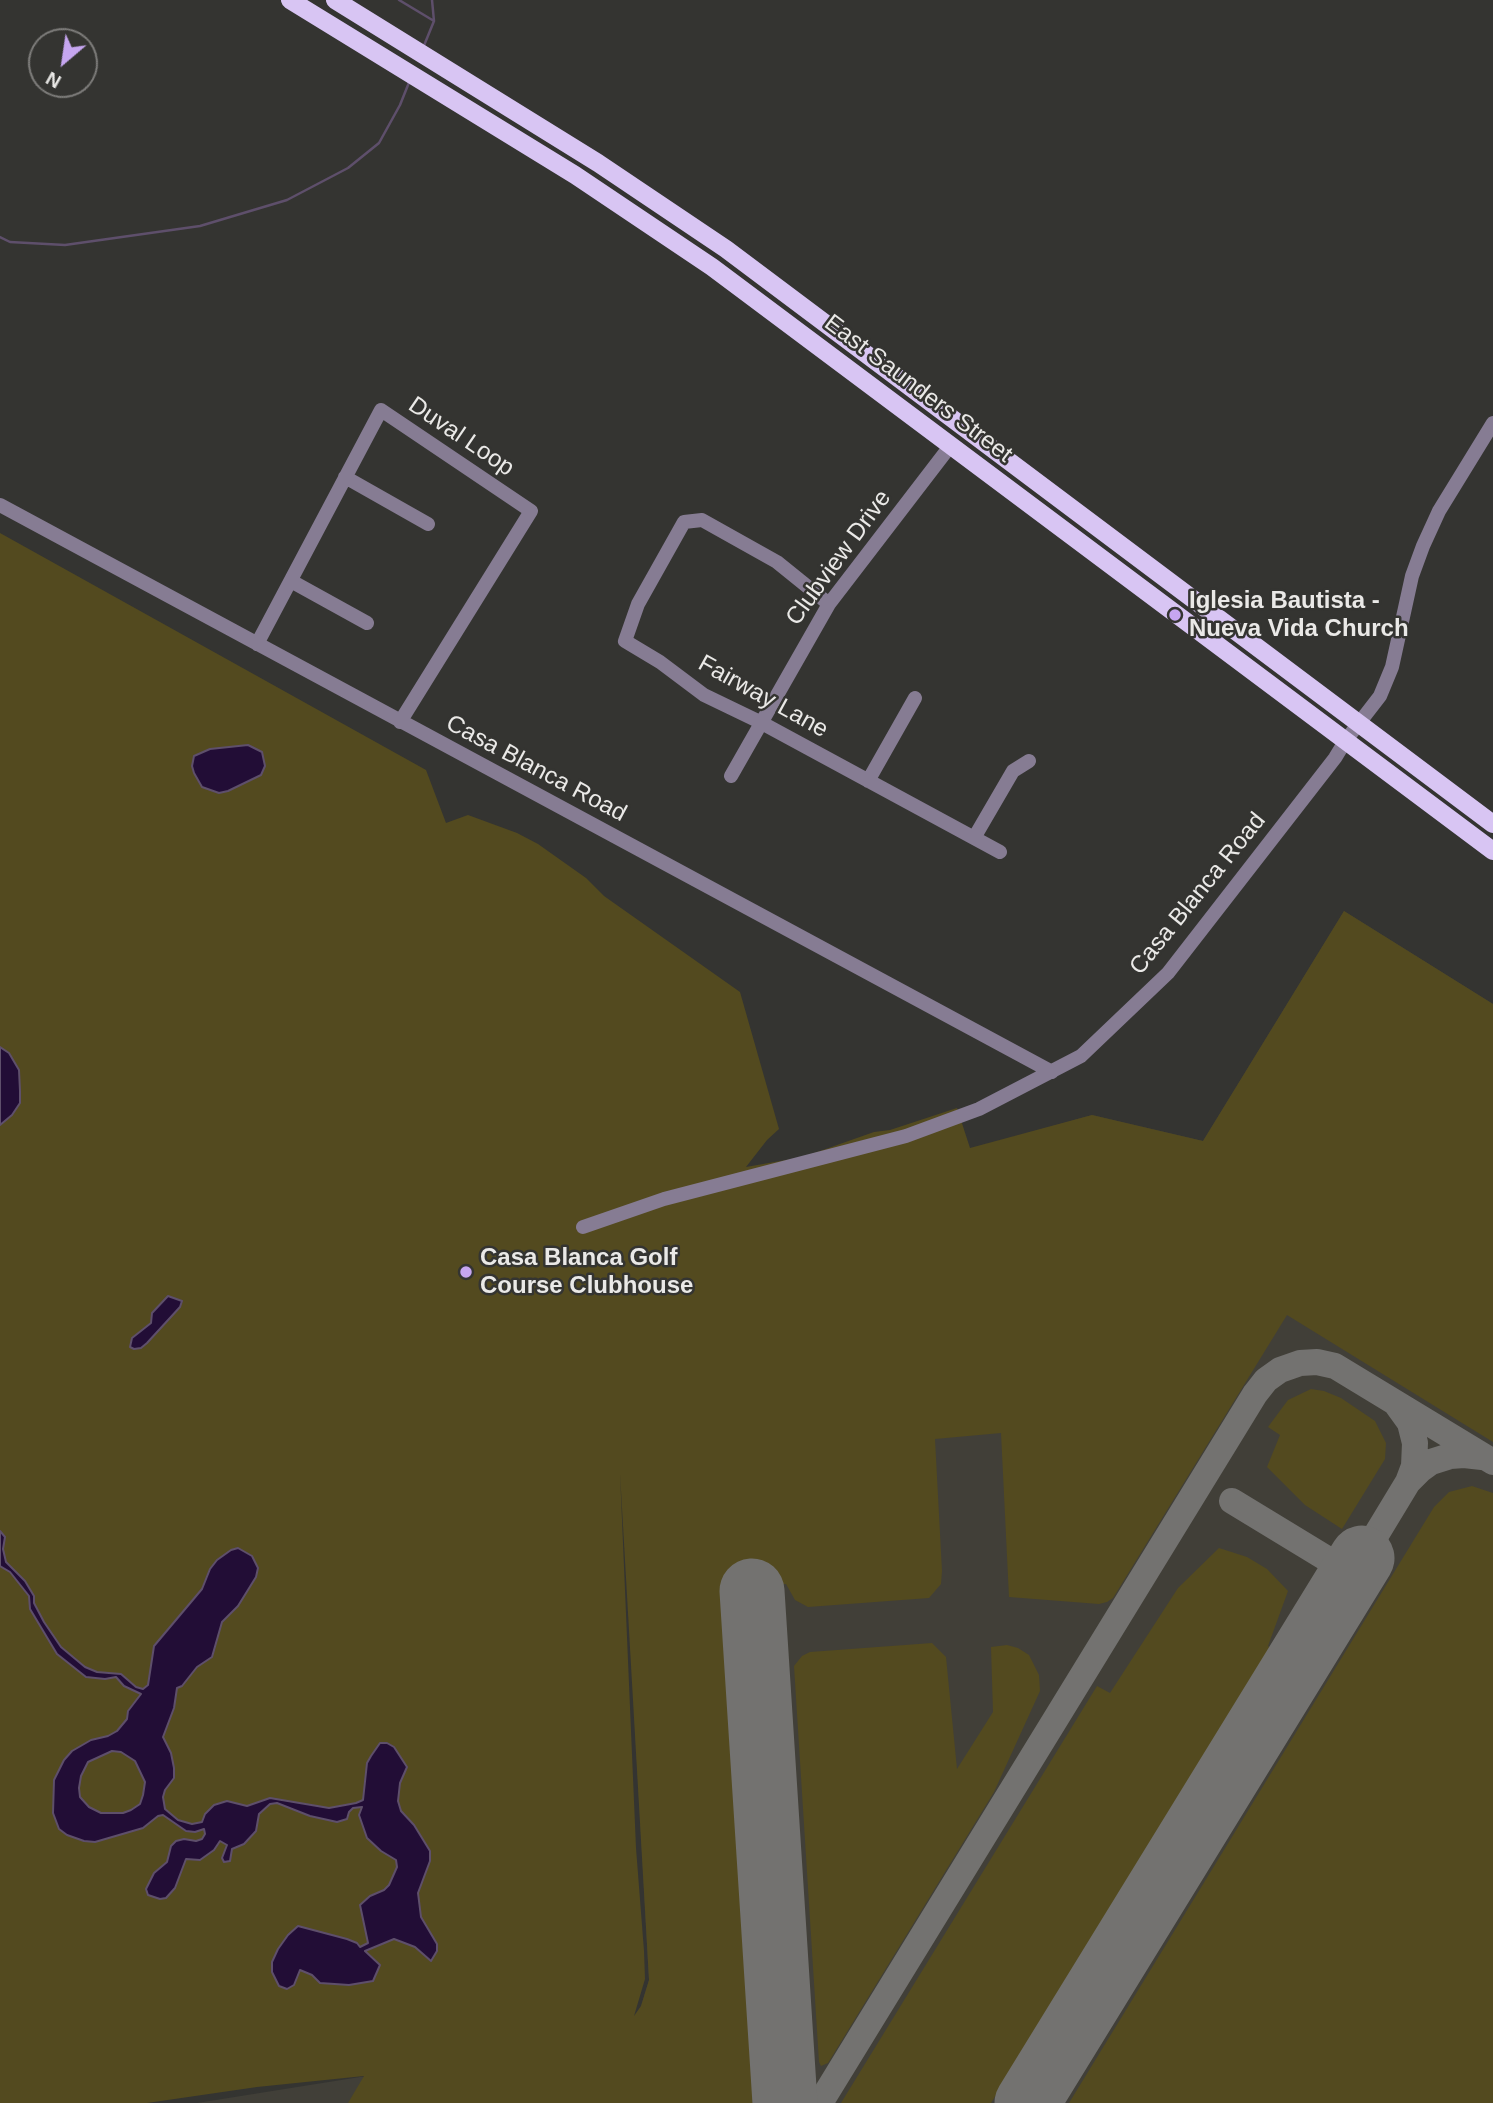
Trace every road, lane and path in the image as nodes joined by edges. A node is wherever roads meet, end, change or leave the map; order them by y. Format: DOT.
graph roads {
  1 [pos="290,0"];
  2 [pos="335,0"];
  3 [pos="1493,423"];
  4 [pos="951,445"];
  5 [pos="345,477"];
  6 [pos="0,505"];
  7 [pos="1083,515"];
  8 [pos="428,524"];
  9 [pos="1066,531"];
  10 [pos="291,581"];
  11 [pos="1198,603"];
  12 [pos="829,604"];
  13 [pos="367,623"];
  14 [pos="257,644"];
  15 [pos="915,698"];
  16 [pos="400,722"];
  17 [pos="760,722"];
  18 [pos="1359,724"];
  19 [pos="1346,740"];
  20 [pos="1029,761"];
  21 [pos="730,776"];
  22 [pos="868,781"];
  23 [pos="1493,824"];
  24 [pos="974,838"];
  25 [pos="1493,851"];
  26 [pos="1000,852"];
  27 [pos="1052,1072"];
  28 [pos="583,1227"];
  1 -- 4 [label="main road, East Saunders Street"];
  2 -- 7 [label="main road, East Saunders Street"];
  3 -- 18 [label="street, Casa Blanca Road"];
  4 -- 7 [label="main road"];
  4 -- 9 [label="main road, East Saunders Street"];
  4 -- 12 [label="street, Clubview Drive"];
  5 -- 8 [label="street"];
  5 -- 10 [label="street, Duval Loop"];
  5 -- 16 [label="street, Duval Loop"];
  6 -- 14 [label="street, Casa Blanca Road"];
  7 -- 11 [label="main road, East Saunders Street"];
  9 -- 11 [label="main road"];
  9 -- 19 [label="main road, East Saunders Street"];
  10 -- 13 [label="street"];
  10 -- 14 [label="street, Duval Loop"];
  11 -- 18 [label="main road, East Saunders Street"];
  12 -- 17 [label="street, Clubview Drive"];
  12 -- 17 [label="street, Fairway Lane"];
  14 -- 16 [label="street, Casa Blanca Road"];
  15 -- 22 [label="street"];
  16 -- 27 [label="street, Casa Blanca Road"];
  17 -- 21 [label="street, Clubview Drive"];
  17 -- 22 [label="street, Fairway Lane"];
  18 -- 19 [label="street, Casa Blanca Road"];
  18 -- 23 [label="main road, East Saunders Street"];
  19 -- 25 [label="main road, East Saunders Street"];
  19 -- 27 [label="street, Casa Blanca Road"];
  20 -- 24 [label="street"];
  22 -- 24 [label="street, Fairway Lane"];
  24 -- 26 [label="street, Fairway Lane"];
  27 -- 28 [label="street, Casa Blanca Road"];
}
